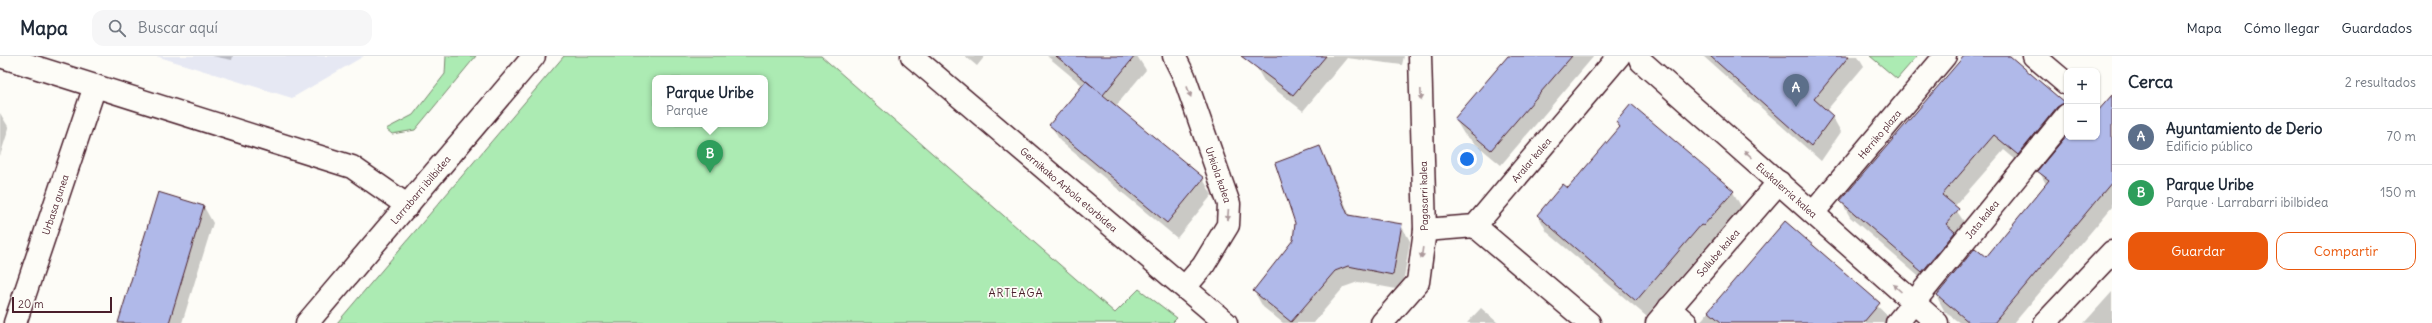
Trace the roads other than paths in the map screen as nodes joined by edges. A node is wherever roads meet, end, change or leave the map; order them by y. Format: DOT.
graph roads {
  1 [pos="0,56"];
  2 [pos="534,56"];
  3 [pos="912,56"];
  4 [pos="1174,56"];
  5 [pos="1420,56"];
  6 [pos="1619,56"];
  7 [pos="1639,56"];
  8 [pos="1945,56"];
  9 [pos="2034,56"];
  10 [pos="2064,81"];
  11 [pos="95,86"];
  12 [pos="2064,119"];
  13 [pos="1780,182"];
  14 [pos="408,206"];
  15 [pos="1813,213"];
  16 [pos="1475,226"];
  17 [pos="1425,230"];
  18 [pos="2112,252"];
  19 [pos="1185,287"];
  20 [pos="1914,303"];
  21 [pos="1663,316"];
  22 [pos="15,323"];
  23 [pos="307,323"];
  24 [pos="1226,323"];
  25 [pos="1382,323"];
  26 [pos="1589,323"];
  27 [pos="1686,323"];
  28 [pos="1897,323"];
  29 [pos="1937,323"];
  30 [pos="2045,323"];
  1 -- 11 [label="street"];
  2 -- 14 [label="street, Larrabarri ibilbidea"];
  3 -- 19 [label="street, Gernikako Arbola etorbidea"];
  4 -- 19 [label="street, Urkiola kalea, one-way"];
  5 -- 17 [label="street, Pagasarri kalea, one-way"];
  6 -- 16 [label="street, Aralar kalea"];
  13 -- 7 [label="street, Euskalerria kalea, one-way"];
  8 -- 15 [label="street, Herriko plaza"];
  9 -- 10 [label="street"];
  11 -- 14 [label="street"];
  11 -- 22 [label="street, Urbasa gunea"];
  12 -- 20 [label="street, Jata kalea"];
  13 -- 15 [label="street, Euskalerria kalea"];
  13 -- 21 [label="street, Sollube kalea"];
  14 -- 23 [label="street, Larrabarri ibilbidea"];
  20 -- 15 [label="street, Euskalerria kalea, one-way"];
  16 -- 17 [label="street"];
  16 -- 26 [label="street"];
  17 -- 25 [label="street, Pagasarri kalea, one-way"];
  18 -- 30 [label="street"];
  19 -- 24 [label="street, Gernikako Arbola etorbidea"];
  20 -- 28 [label="street, Jata kalea"];
  20 -- 29 [label="street, Euskalerria kalea"];
  21 -- 27 [label="street"];
}
